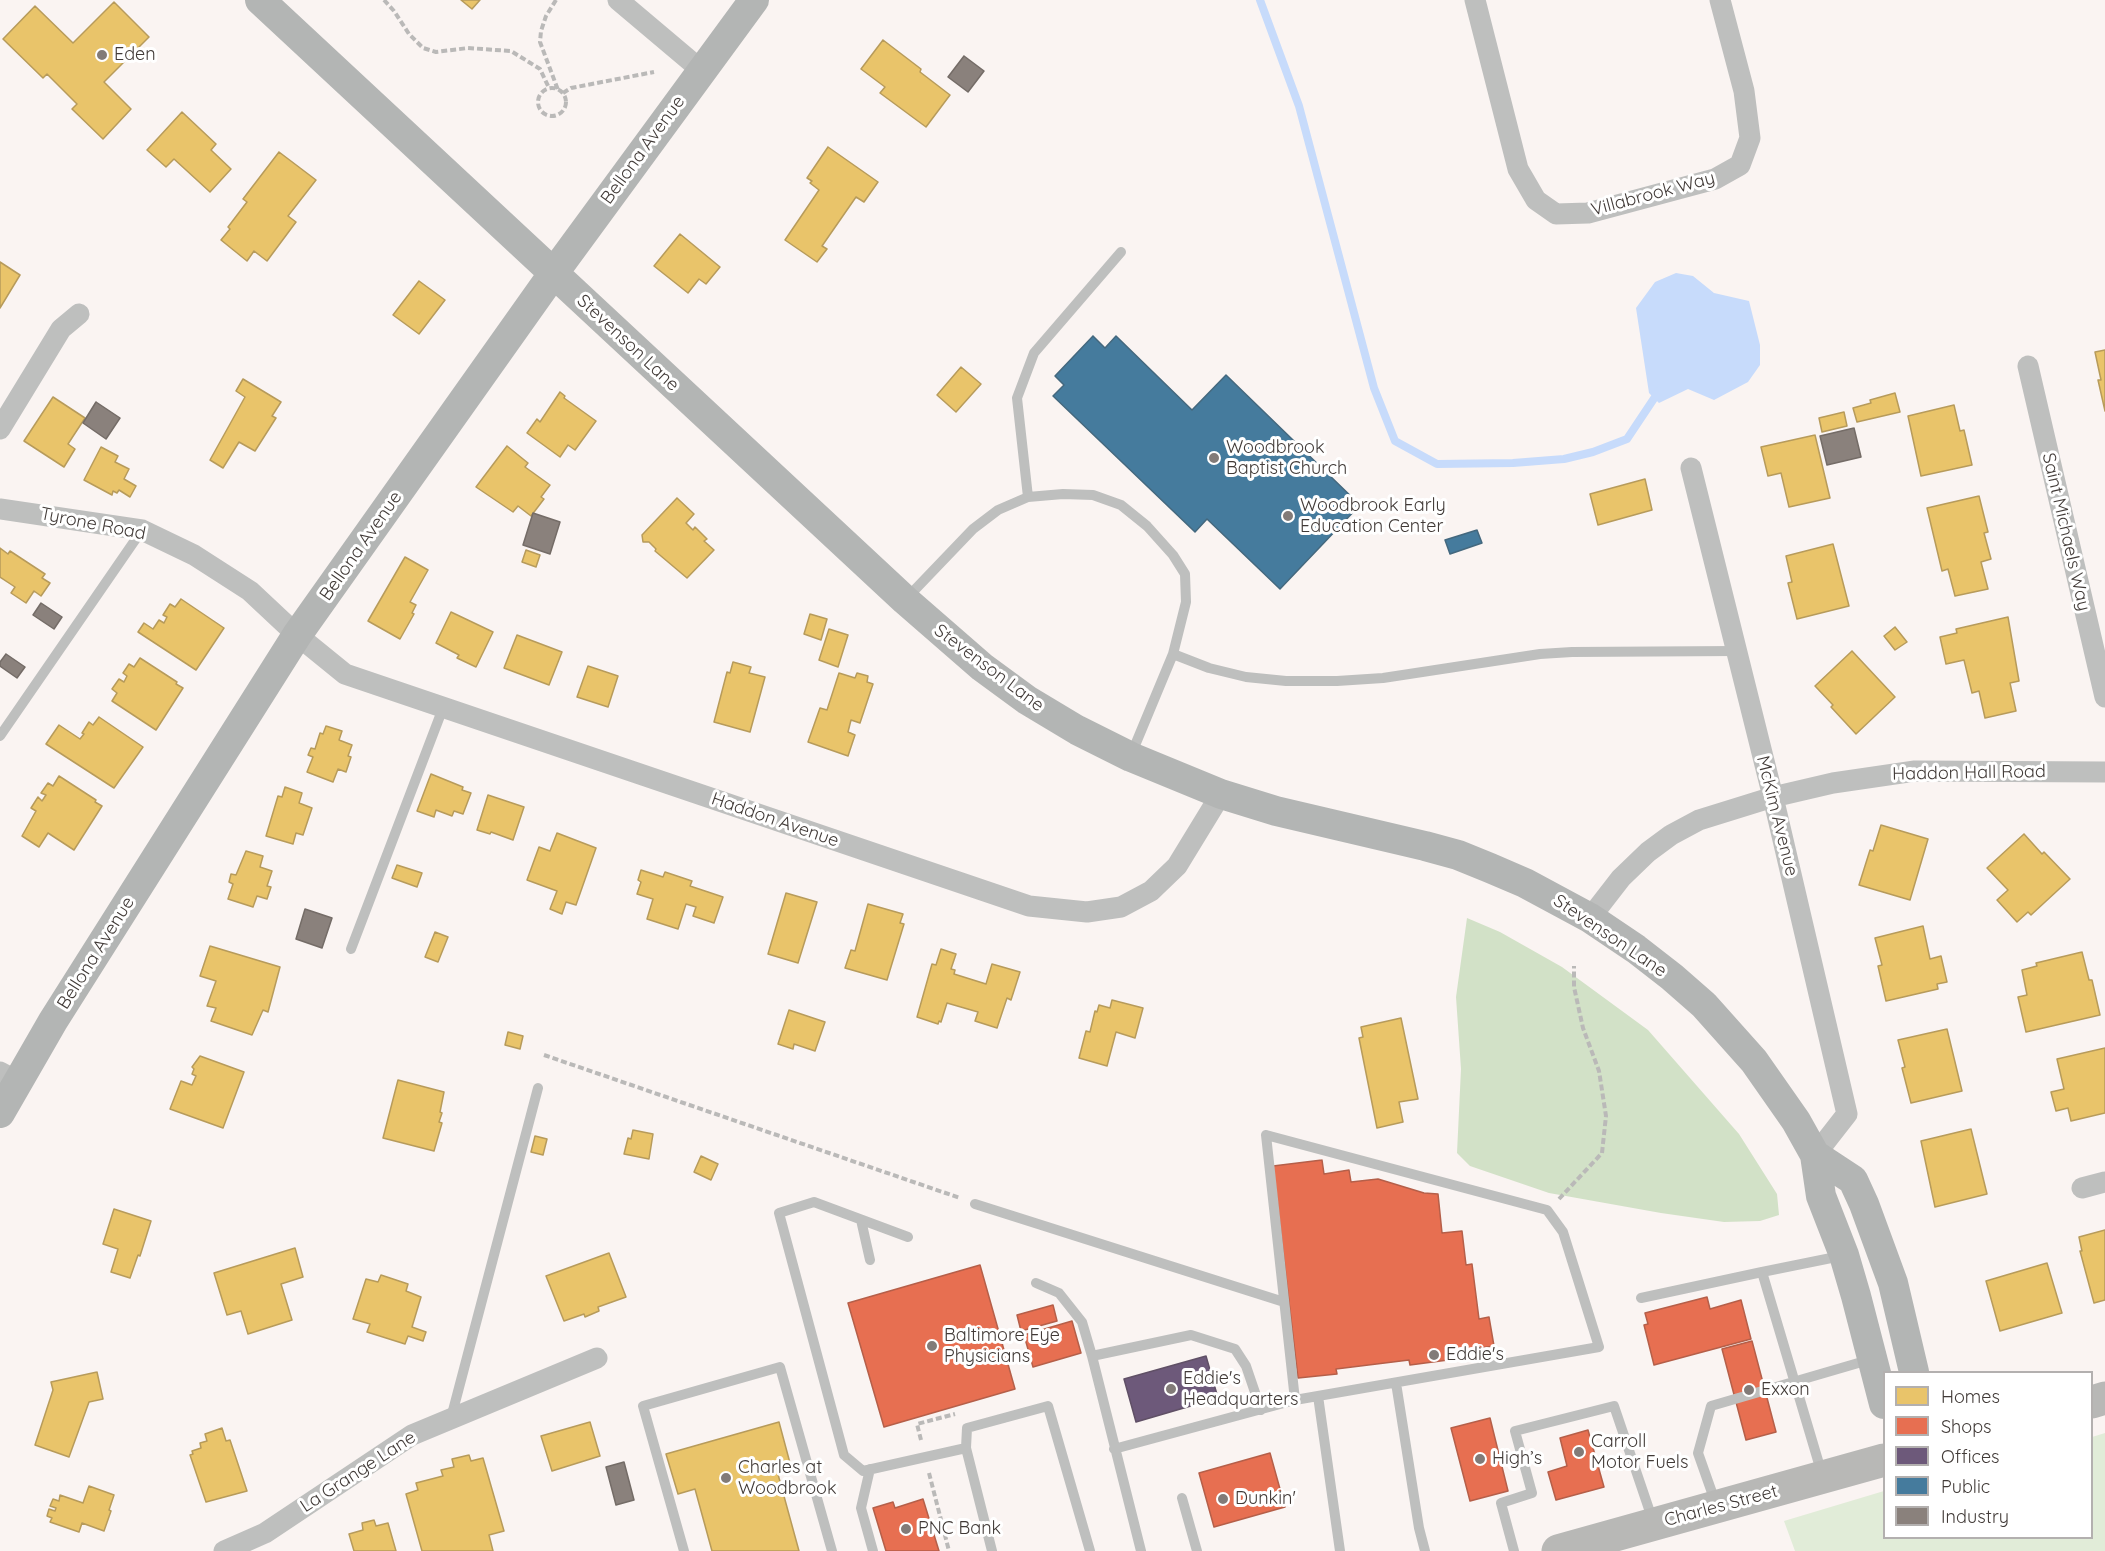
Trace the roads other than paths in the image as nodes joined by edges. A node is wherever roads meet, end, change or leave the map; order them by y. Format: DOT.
graph roads {
  1 [pos="260,0"];
  2 [pos="618,0"];
  3 [pos="754,0"];
  4 [pos="1475,0"];
  5 [pos="1720,0"];
  6 [pos="701,70"];
  7 [pos="1121,252"];
  8 [pos="553,274"];
  9 [pos="79,314"];
  10 [pos="2028,366"];
  11 [pos="0,429"];
  12 [pos="1691,468"];
  13 [pos="1028,497"];
  14 [pos="0,508"];
  15 [pos="142,530"];
  16 [pos="905,600"];
  17 [pos="297,635"];
  18 [pos="1736,651"];
  19 [pos="1173,654"];
  20 [pos="2105,697"];
  21 [pos="443,708"];
  22 [pos="0,736"];
  23 [pos="1131,757"];
  24 [pos="2105,772"];
  25 [pos="1221,794"];
  26 [pos="1773,797"];
  27 [pos="1590,918"];
  28 [pos="351,949"];
  29 [pos="9,1076"];
  30 [pos="538,1088"];
  31 [pos="0,1113"];
  32 [pos="1815,1155"];
  33 [pos="2105,1182"];
  34 [pos="2082,1188"];
  35 [pos="975,1204"];
  36 [pos="861,1220"];
  37 [pos="908,1237"];
  38 [pos="1844,1255"];
  39 [pos="870,1260"];
  40 [pos="1762,1272"];
  41 [pos="1036,1283"];
  42 [pos="1641,1298"];
  43 [pos="1284,1302"];
  44 [pos="1092,1356"];
  45 [pos="597,1358"];
  46 [pos="1873,1359"];
  47 [pos="1914,1371"];
  48 [pos="1794,1382"];
  49 [pos="1396,1383"];
  50 [pos="1318,1396"];
  51 [pos="1295,1400"];
  52 [pos="1883,1400"];
  53 [pos="1261,1410"];
  54 [pos="451,1418"];
  55 [pos="966,1448"];
  56 [pos="1114,1449"];
  57 [pos="1883,1460"];
  58 [pos="870,1469"];
  59 [pos="1823,1477"];
  60 [pos="1182,1498"];
  61 [pos="1717,1507"];
  62 [pos="1654,1524"];
  63 [pos="1566,1550"];
  64 [pos="224,1551"];
  65 [pos="684,1551"];
  66 [pos="832,1551"];
  67 [pos="873,1551"];
  68 [pos="992,1551"];
  69 [pos="1090,1551"];
  70 [pos="1141,1551"];
  71 [pos="1197,1551"];
  72 [pos="1341,1551"];
  73 [pos="1425,1551"];
  74 [pos="1514,1551"];
  1 -- 8 [label="street, Stevenson Lane"];
  2 -- 6 [label="street"];
  3 -- 6 [label="street, Bellona Avenue"];
  4 -- 5 [label="street, Villabrook Way"];
  6 -- 8 [label="street, Bellona Avenue"];
  7 -- 13 [label="lane"];
  8 -- 16 [label="street, Stevenson Lane"];
  8 -- 17 [label="street, Bellona Avenue"];
  9 -- 11 [label="street"];
  10 -- 20 [label="street, Saint Michaels Way"];
  12 -- 18 [label="street, McKim Avenue"];
  13 -- 16 [label="lane"];
  13 -- 19 [label="lane"];
  14 -- 15 [label="street, Tyrone Road"];
  15 -- 17 [label="street, Tyrone Road"];
  15 -- 22 [label="lane"];
  16 -- 23 [label="street, Stevenson Lane"];
  17 -- 21 [label="street, Haddon Avenue"];
  17 -- 29 [label="street, Bellona Avenue"];
  18 -- 19 [label="lane"];
  18 -- 26 [label="street, McKim Avenue"];
  19 -- 23 [label="lane"];
  21 -- 25 [label="street, Haddon Avenue"];
  21 -- 28 [label="lane"];
  23 -- 25 [label="street, Stevenson Lane"];
  24 -- 26 [label="street, Haddon Hall Road"];
  25 -- 27 [label="street, Stevenson Lane"];
  26 -- 27 [label="street, Haddon Hall Road"];
  26 -- 32 [label="street, McKim Avenue"];
  27 -- 32 [label="street, Stevenson Lane"];
  29 -- 31 [label="street, Bellona Avenue"];
  30 -- 54 [label="lane"];
  32 -- 38 [label="street, Stevenson Lane"];
  32 -- 47 [label="street, Stevenson Lane"];
  33 -- 34 [label="street"];
  35 -- 43 [label="lane"];
  36 -- 37 [label="lane"];
  36 -- 39 [label="lane"];
  36 -- 58 [label="lane"];
  38 -- 40 [label="lane"];
  38 -- 46 [label="street, Stevenson Lane"];
  40 -- 42 [label="lane"];
  40 -- 48 [label="lane"];
  41 -- 44 [label="lane"];
  43 -- 49 [label="lane"];
  43 -- 51 [label="lane"];
  44 -- 53 [label="lane"];
  44 -- 56 [label="lane"];
  45 -- 54 [label="street, La Grange Lane"];
  46 -- 48 [label="lane"];
  46 -- 52 [label="street, Stevenson Lane"];
  48 -- 59 [label="lane"];
  48 -- 61 [label="lane"];
  49 -- 50 [label="lane"];
  49 -- 73 [label="lane"];
  50 -- 51 [label="lane"];
  50 -- 72 [label="lane"];
  51 -- 53 [label="lane"];
  53 -- 56 [label="lane"];
  54 -- 64 [label="street, La Grange Lane"];
  55 -- 58 [label="lane"];
  55 -- 68 [label="lane"];
  55 -- 69 [label="lane"];
  56 -- 70 [label="lane"];
  57 -- 59 [label="main road, Charles Street"];
  58 -- 67 [label="lane"];
  59 -- 61 [label="main road, Charles Street"];
  60 -- 71 [label="lane"];
  61 -- 62 [label="main road, Charles Street"];
  62 -- 63 [label="main road, Charles Street"];
  62 -- 74 [label="lane"];
  65 -- 66 [label="lane"];
}
